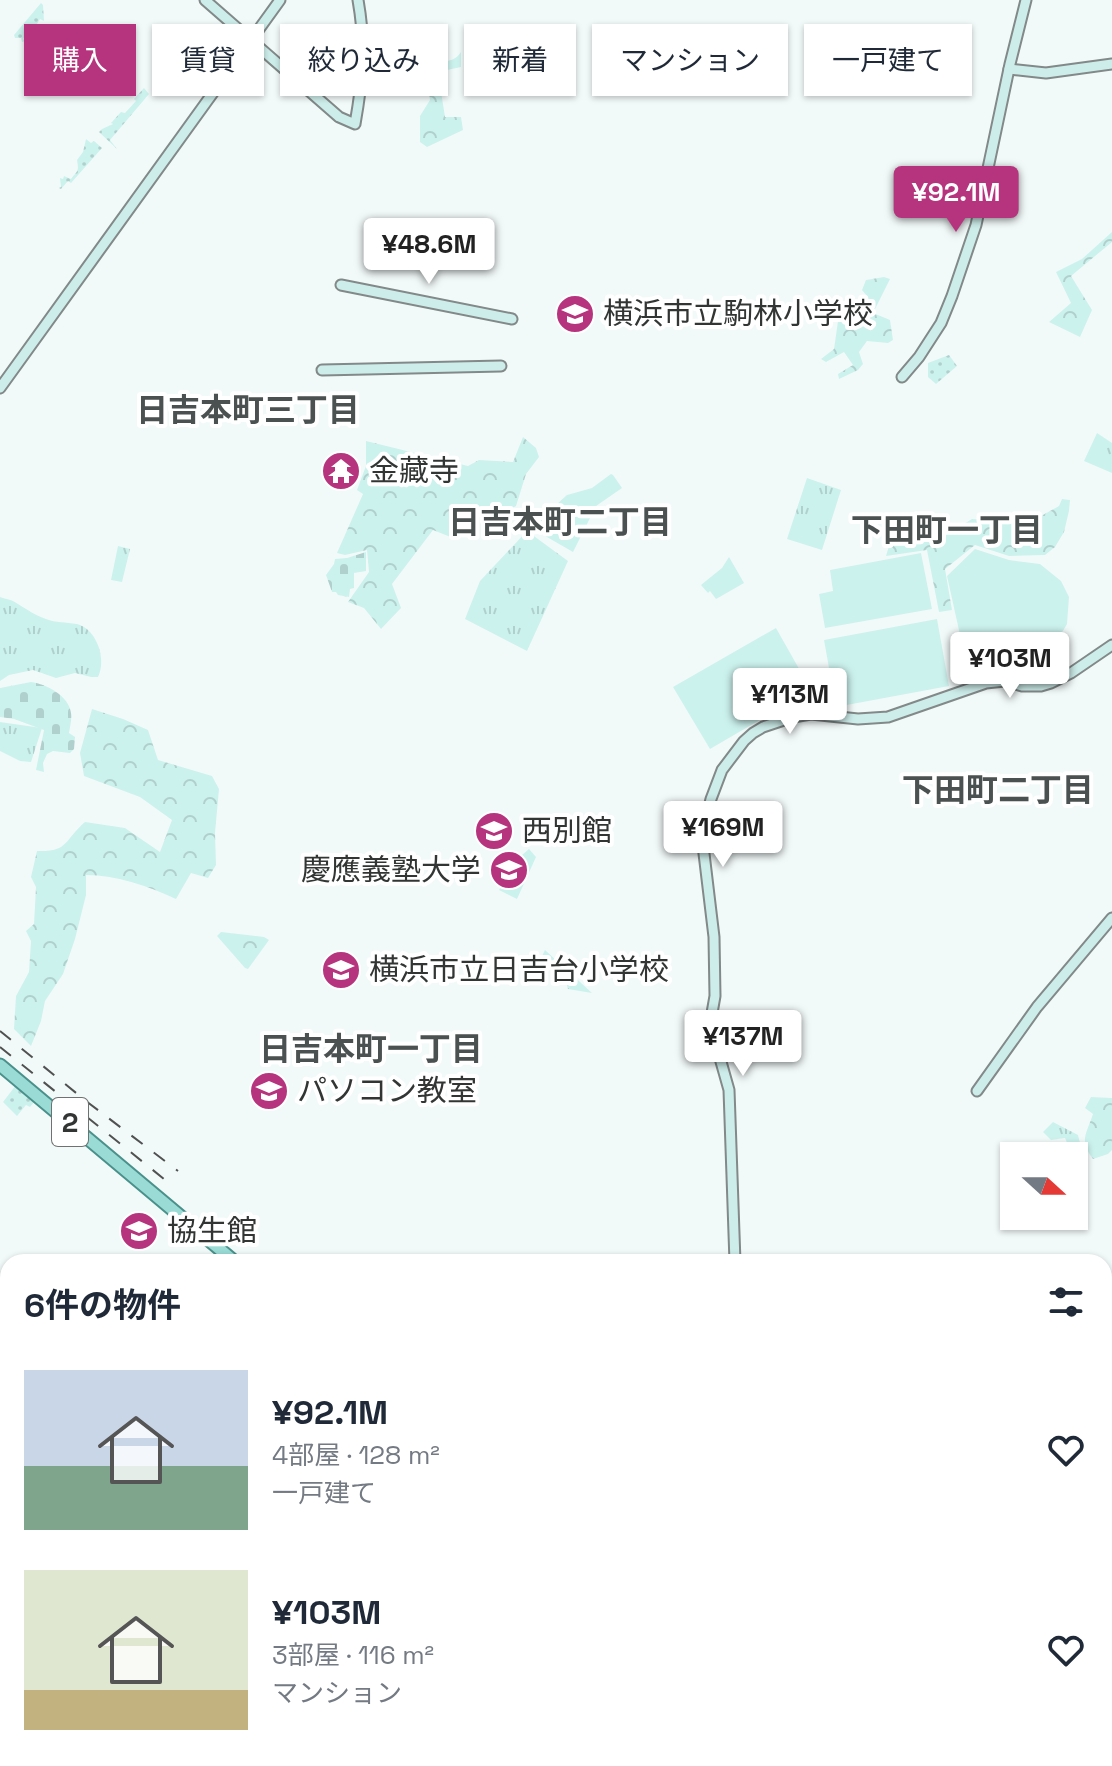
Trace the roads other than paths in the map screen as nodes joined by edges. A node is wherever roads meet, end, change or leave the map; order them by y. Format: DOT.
graph roads {
  1 [pos="205,0"];
  2 [pos="280,0"];
  3 [pos="358,0"];
  4 [pos="1026,0"];
  5 [pos="233,24"];
  6 [pos="263,24"];
  7 [pos="264,51"];
  8 [pos="1112,64"];
  9 [pos="1009,69"];
  10 [pos="211,96"];
  11 [pos="341,285"];
  12 [pos="512,319"];
  13 [pos="501,366"];
  14 [pos="322,370"];
  15 [pos="902,377"];
  16 [pos="0,388"];
  17 [pos="1112,645"];
  18 [pos="1112,918"];
  19 [pos="0,1065"];
  20 [pos="977,1091"];
  21 [pos="139,1182"];
  22 [pos="214,1254"];
  23 [pos="225,1254"];
  24 [pos="735,1254"];
  1 -- 5 [label="street"];
  2 -- 6 [label="street"];
  3 -- 7 [label="street"];
  4 -- 9 [label="street"];
  8 -- 9 [label="street"];
  9 -- 15 [label="street"];
  10 -- 16 [label="street"];
  11 -- 12 [label="street"];
  13 -- 14 [label="street"];
  17 -- 24 [label="street"];
  18 -- 20 [label="street"];
  19 -- 21 [label="main road, 2"];
  21 -- 22 [label="main road, 2"];
  21 -- 23 [label="main road, 2"];
}
